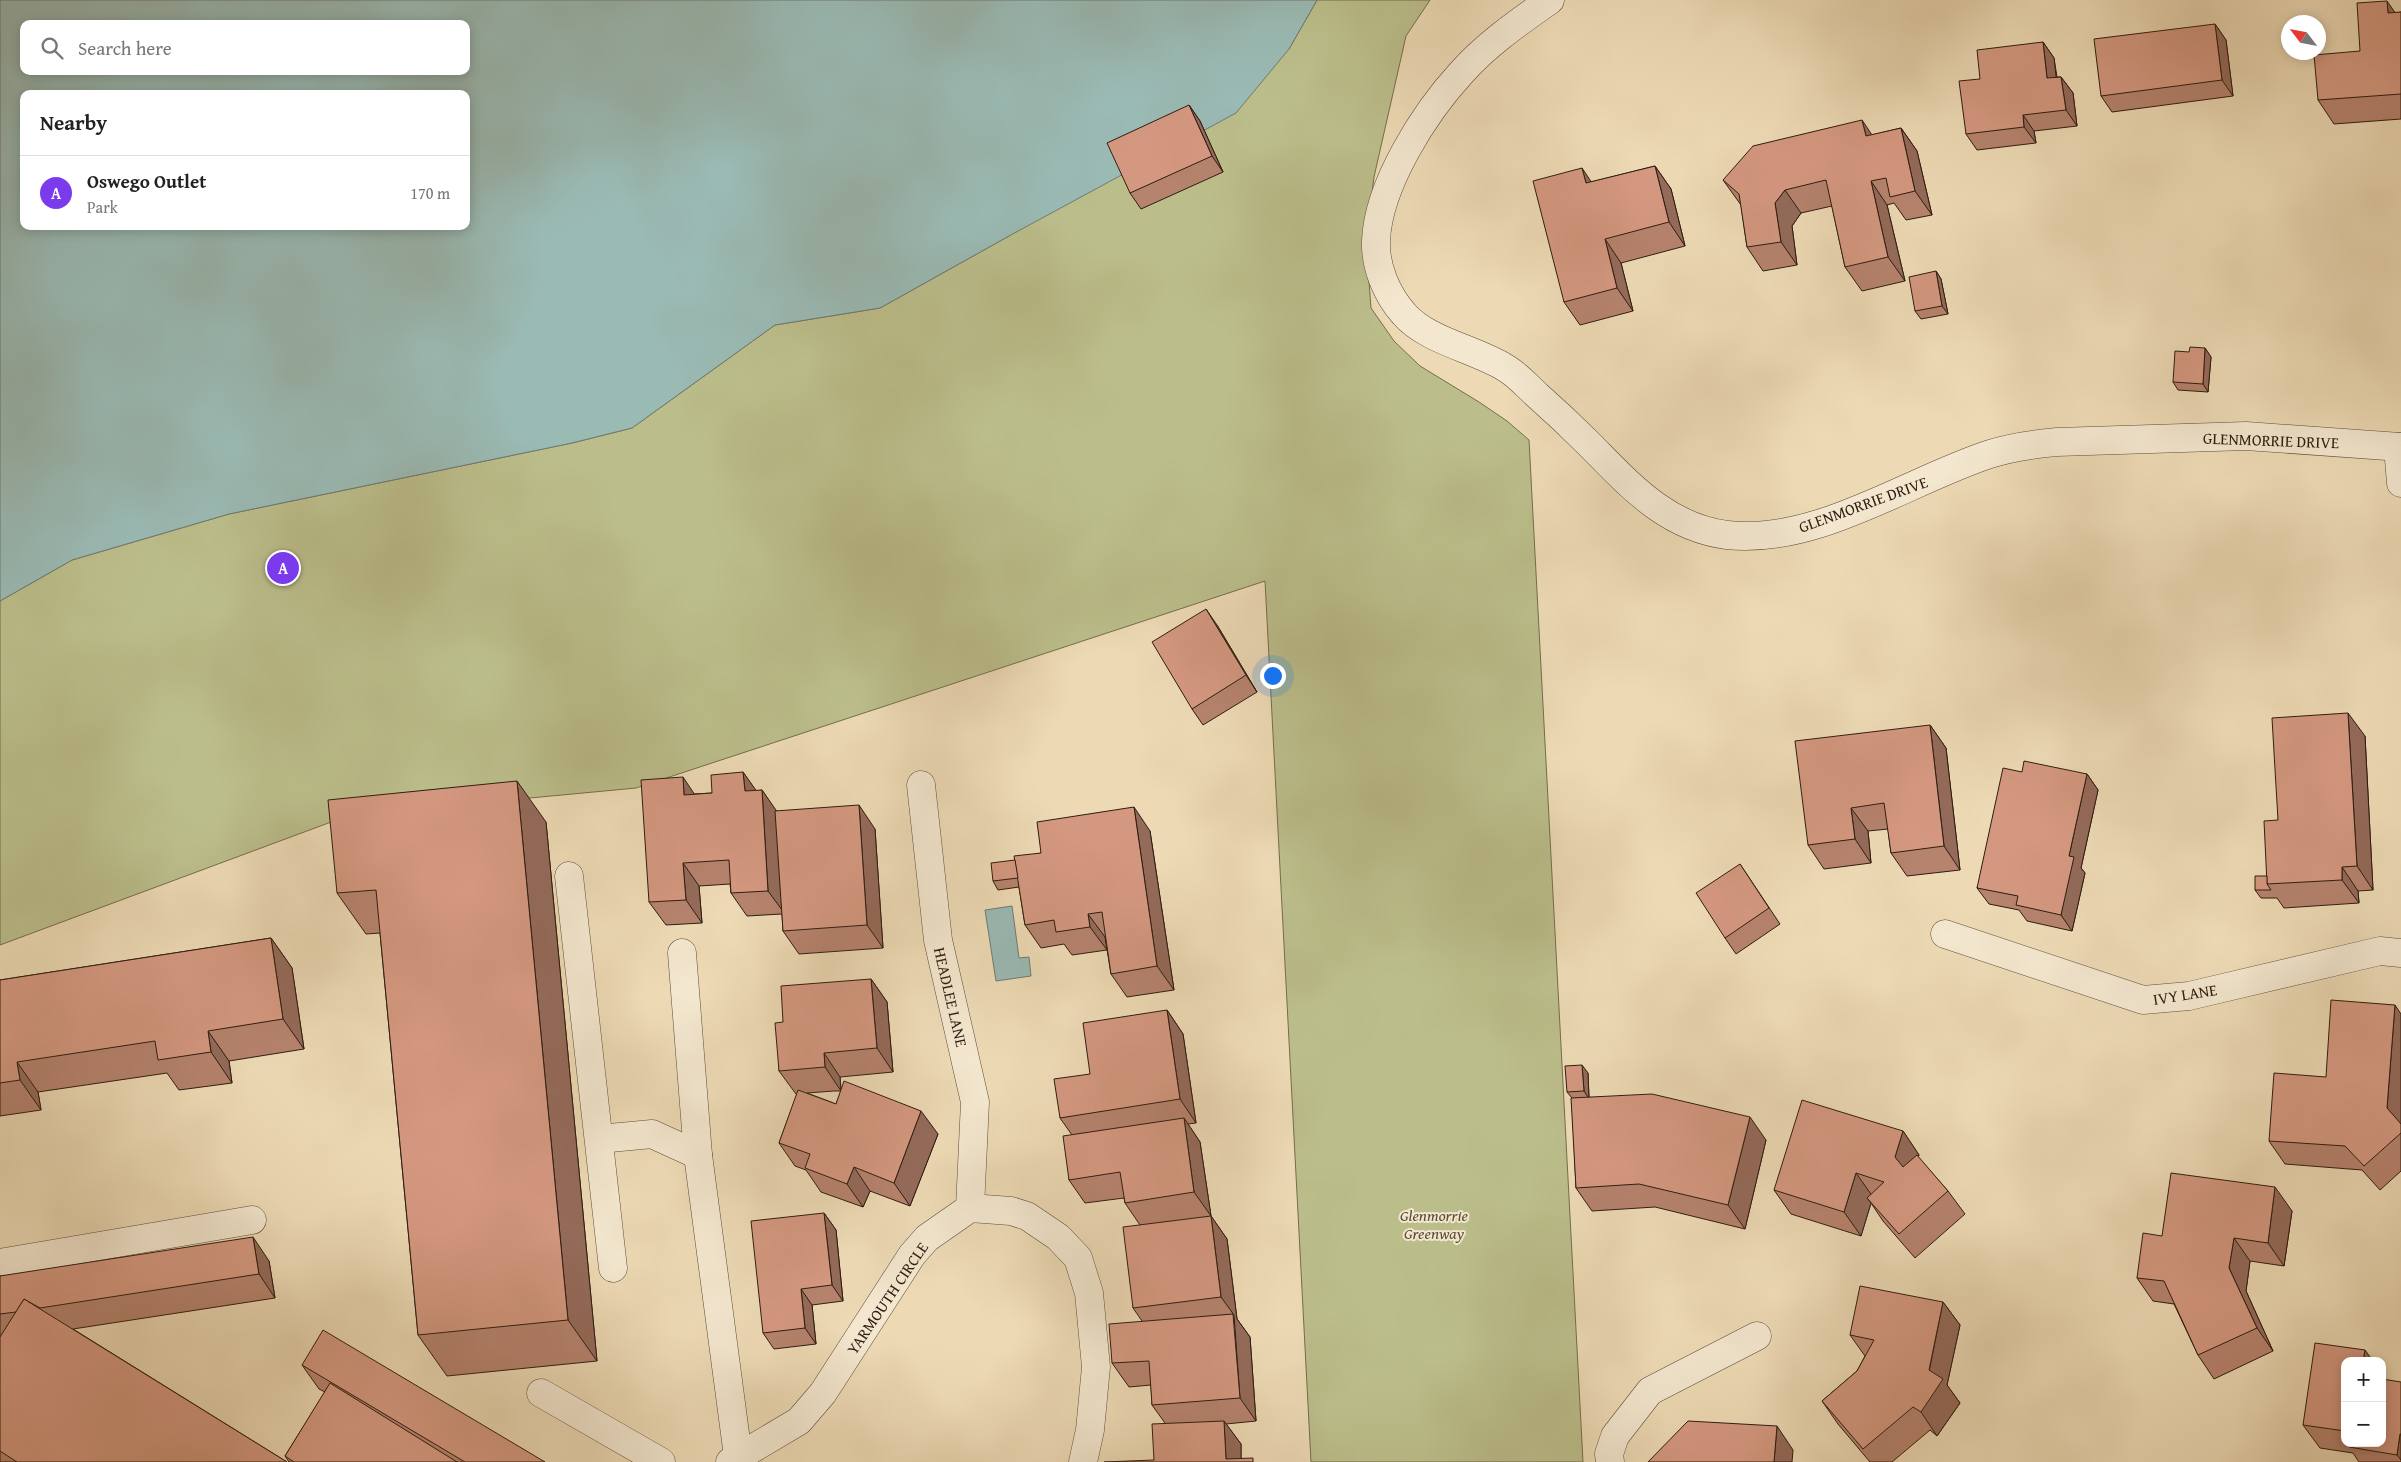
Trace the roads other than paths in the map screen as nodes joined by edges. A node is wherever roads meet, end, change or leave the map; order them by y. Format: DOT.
graph roads {
  1 [pos="1550,0"];
  2 [pos="2399,447"];
  3 [pos="2401,483"];
  4 [pos="921,785"];
  5 [pos="569,876"];
  6 [pos="1945,934"];
  7 [pos="682,953"];
  8 [pos="2401,953"];
  9 [pos="599,1139"];
  10 [pos="698,1155"];
  11 [pos="970,1208"];
  12 [pos="252,1220"];
  13 [pos="0,1263"];
  14 [pos="614,1268"];
  15 [pos="1757,1336"];
  16 [pos="541,1393"];
  17 [pos="743,1460"];
  18 [pos="661,1462"];
  19 [pos="1083,1462"];
  20 [pos="1610,1462"];
  1 -- 2 [label="street, GLENMORRIE DRIVE"];
  2 -- 3 [label="street"];
  4 -- 11 [label="street, HEADLEE LANE"];
  5 -- 9 [label="street"];
  6 -- 8 [label="street, IVY LANE"];
  7 -- 10 [label="street"];
  9 -- 10 [label="street"];
  9 -- 14 [label="street"];
  10 -- 17 [label="street"];
  11 -- 17 [label="street, YARMOUTH CIRCLE"];
  11 -- 19 [label="street"];
  12 -- 13 [label="street"];
  15 -- 20 [label="street"];
  16 -- 18 [label="street"];
}
